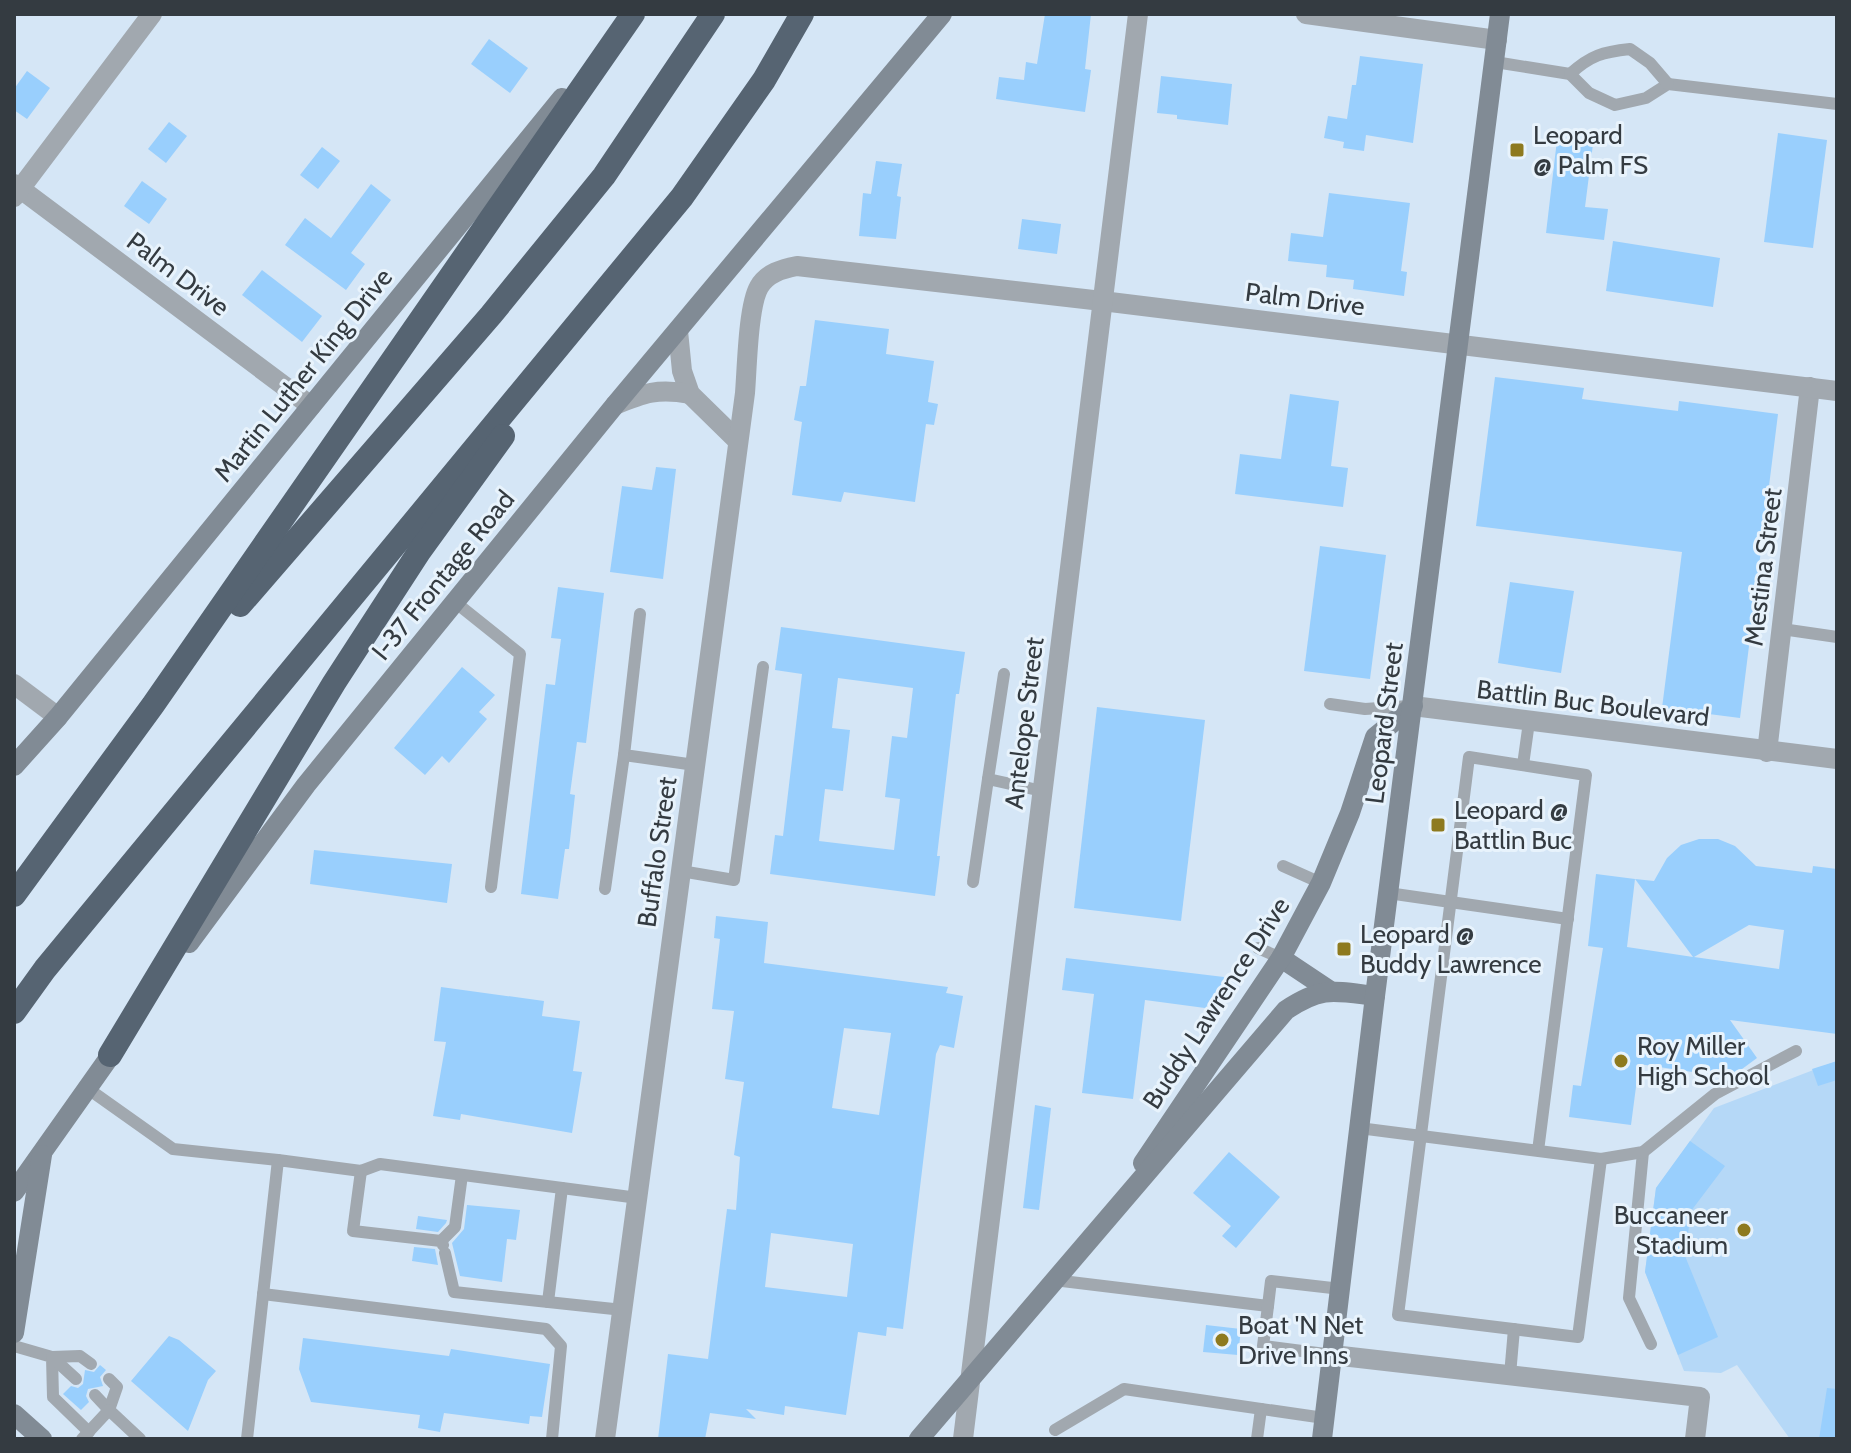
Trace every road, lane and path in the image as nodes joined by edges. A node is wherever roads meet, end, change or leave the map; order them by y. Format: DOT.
graph roads {
  1 [pos="152,14"];
  2 [pos="632,14"];
  3 [pos="713,14"];
  4 [pos="802,14"];
  5 [pos="942,14"];
  6 [pos="1138,14"];
  7 [pos="1306,14"];
  8 [pos="1500,14"];
  9 [pos="1497,40"];
  10 [pos="1495,62"];
  11 [pos="1570,74"];
  12 [pos="1668,84"];
  13 [pos="1837,104"];
  14 [pos="16,190"];
  15 [pos="769,276"];
  16 [pos="612,285"];
  17 [pos="1102,301"];
  18 [pos="678,331"];
  19 [pos="1458,344"];
  20 [pos="1810,387"];
  21 [pos="1837,391"];
  22 [pos="690,394"];
  23 [pos="615,405"];
  24 [pos="311,406"];
  25 [pos="738,441"];
  26 [pos="455,602"];
  27 [pos="640,614"];
  28 [pos="1782,629"];
  29 [pos="1837,637"];
  30 [pos="763,667"];
  31 [pos="1004,674"];
  32 [pos="14,684"];
  33 [pos="1330,704"];
  34 [pos="153,705"];
  35 [pos="1413,706"];
  36 [pos="58,717"];
  37 [pos="1529,722"];
  38 [pos="1767,752"];
  39 [pos="624,755"];
  40 [pos="1837,759"];
  41 [pos="695,765"];
  42 [pos="1523,765"];
  43 [pos="14,766"];
  44 [pos="988,779"];
  45 [pos="1042,791"];
  46 [pos="1283,866"];
  47 [pos="681,871"];
  48 [pos="973,882"];
  49 [pos="1321,883"];
  50 [pos="491,887"];
  51 [pos="605,889"];
  52 [pos="1388,893"];
  53 [pos="14,895"];
  54 [pos="1451,904"];
  55 [pos="1568,919"];
  56 [pos="1258,948"];
  57 [pos="1278,964"];
  58 [pos="1329,990"];
  59 [pos="1375,996"];
  60 [pos="1286,1010"];
  61 [pos="14,1012"];
  62 [pos="1796,1051"];
  63 [pos="110,1055"];
  64 [pos="87,1088"];
  65 [pos="1359,1128"];
  66 [pos="1423,1136"];
  67 [pos="43,1151"];
  68 [pos="1538,1151"];
  69 [pos="1643,1152"];
  70 [pos="1601,1159"];
  71 [pos="278,1160"];
  72 [pos="361,1171"];
  73 [pos="462,1175"];
  74 [pos="562,1188"];
  75 [pos="14,1192"];
  76 [pos="638,1198"];
  77 [pos="1090,1238"];
  78 [pos="443,1246"];
  79 [pos="1054,1280"];
  80 [pos="1341,1289"];
  81 [pos="263,1294"];
  82 [pos="548,1302"];
  83 [pos="1268,1306"];
  84 [pos="623,1310"];
  85 [pos="1514,1329"];
  86 [pos="14,1333"];
  87 [pos="1651,1344"];
  88 [pos="14,1346"];
  89 [pos="1333,1355"];
  90 [pos="52,1357"];
  91 [pos="91,1364"];
  92 [pos="1510,1375"];
  93 [pos="76,1379"];
  94 [pos="109,1379"];
  95 [pos="969,1383"];
  96 [pos="95,1395"];
  97 [pos="1261,1409"];
  98 [pos="109,1410"];
  99 [pos="14,1414"];
  100 [pos="1324,1418"];
  101 [pos="1055,1430"];
  102 [pos="86,1436"];
  103 [pos="42,1439"];
  104 [pos="140,1439"];
  105 [pos="247,1439"];
  106 [pos="552,1439"];
  107 [pos="605,1439"];
  108 [pos="919,1439"];
  109 [pos="963,1439"];
  110 [pos="1257,1439"];
  111 [pos="1322,1439"];
  112 [pos="1695,1439"];
  1 -- 14 [label="street"];
  2 -- 24 [label="main road, Martin Luther King Drive"];
  2 -- 34 [label="highway"];
  3 -- 34 [label="highway"];
  4 -- 16 [label="highway"];
  5 -- 18 [label="main road, I-37 Frontage Road"];
  6 -- 17 [label="street, Antelope Street"];
  7 -- 9 [label="street"];
  8 -- 9 [label="main road, Leopard Street"];
  9 -- 10 [label="main road, Leopard Street"];
  10 -- 11 [label="lane"];
  10 -- 19 [label="main road, Leopard Street"];
  11 -- 12 [label="lane"];
  11 -- 12 [label="lane"];
  12 -- 13 [label="lane"];
  14 -- 24 [label="street, Palm Drive"];
  15 -- 17 [label="street, Palm Drive"];
  15 -- 25 [label="street, Buffalo Street"];
  16 -- 61 [label="highway"];
  16 -- 63 [label="highway"];
  17 -- 19 [label="street, Palm Drive"];
  17 -- 45 [label="street, Antelope Street"];
  18 -- 22 [label="street"];
  18 -- 23 [label="main road, I-37 Frontage Road"];
  19 -- 20 [label="street, Palm Drive"];
  19 -- 35 [label="main road, Leopard Street"];
  20 -- 21 [label="street, Palm Drive"];
  20 -- 28 [label="street, Mestina Street"];
  22 -- 23 [label="street"];
  22 -- 25 [label="street"];
  23 -- 26 [label="main road, I-37 Frontage Road"];
  24 -- 36 [label="main road, Martin Luther King Drive"];
  25 -- 41 [label="street, Buffalo Street"];
  26 -- 50 [label="lane"];
  26 -- 63 [label="main road, I-37 Frontage Road"];
  27 -- 39 [label="lane"];
  28 -- 29 [label="lane"];
  28 -- 38 [label="street, Mestina Street"];
  30 -- 47 [label="lane"];
  31 -- 44 [label="lane"];
  32 -- 36 [label="street"];
  33 -- 35 [label="lane"];
  34 -- 53 [label="highway"];
  35 -- 37 [label="street, Battlin Buc Boulevard"];
  35 -- 49 [label="main road, Buddy Lawrence Drive"];
  35 -- 52 [label="main road, Leopard Street"];
  36 -- 43 [label="main road, Martin Luther King Drive"];
  37 -- 38 [label="street, Battlin Buc Boulevard"];
  37 -- 42 [label="lane"];
  38 -- 40 [label="street, Battlin Buc Boulevard"];
  39 -- 41 [label="lane"];
  39 -- 51 [label="lane"];
  41 -- 47 [label="street, Buffalo Street"];
  42 -- 54 [label="lane"];
  42 -- 55 [label="lane"];
  44 -- 45 [label="lane"];
  44 -- 48 [label="lane"];
  45 -- 95 [label="street, Antelope Street"];
  46 -- 49 [label="lane"];
  47 -- 76 [label="street, Buffalo Street"];
  49 -- 57 [label="main road, Buddy Lawrence Drive"];
  52 -- 54 [label="lane"];
  52 -- 59 [label="main road, Leopard Street"];
  54 -- 55 [label="lane"];
  54 -- 66 [label="lane"];
  55 -- 68 [label="lane"];
  56 -- 57 [label="lane"];
  57 -- 58 [label="main road"];
  57 -- 60 [label="main road"];
  57 -- 77 [label="main road, Buddy Lawrence Drive"];
  58 -- 59 [label="main road"];
  58 -- 60 [label="main road, Buddy Lawrence Drive"];
  59 -- 65 [label="main road, Leopard Street"];
  60 -- 77 [label="main road, Buddy Lawrence Drive"];
  62 -- 69 [label="lane"];
  63 -- 64 [label="main road, I-37 Frontage Road"];
  64 -- 67 [label="main road, I-37 Frontage Road"];
  64 -- 71 [label="lane"];
  65 -- 66 [label="lane"];
  65 -- 80 [label="main road, Leopard Street"];
  66 -- 68 [label="lane"];
  66 -- 85 [label="lane"];
  67 -- 75 [label="main road, I-37 Frontage Road"];
  67 -- 86 [label="main road"];
  68 -- 70 [label="lane"];
  69 -- 70 [label="lane"];
  69 -- 87 [label="lane"];
  70 -- 85 [label="lane"];
  71 -- 72 [label="lane"];
  71 -- 81 [label="lane"];
  72 -- 73 [label="lane"];
  72 -- 78 [label="lane"];
  73 -- 74 [label="lane"];
  73 -- 78 [label="lane"];
  74 -- 76 [label="lane"];
  74 -- 82 [label="lane"];
  76 -- 84 [label="street, Buffalo Street"];
  77 -- 79 [label="main road, Buddy Lawrence Drive"];
  78 -- 82 [label="lane"];
  79 -- 83 [label="lane"];
  79 -- 95 [label="main road, Buddy Lawrence Drive"];
  80 -- 83 [label="lane"];
  80 -- 89 [label="main road, Leopard Street"];
  81 -- 105 [label="lane"];
  81 -- 106 [label="lane"];
  82 -- 84 [label="lane"];
  83 -- 89 [label="lane"];
  84 -- 107 [label="street, Buffalo Street"];
  85 -- 92 [label="lane"];
  88 -- 90 [label="lane"];
  89 -- 92 [label="street"];
  89 -- 100 [label="main road, Leopard Street"];
  90 -- 91 [label="lane"];
  90 -- 93 [label="lane"];
  90 -- 102 [label="lane"];
  92 -- 112 [label="street"];
  94 -- 98 [label="lane"];
  95 -- 108 [label="main road, Buddy Lawrence Drive"];
  95 -- 109 [label="street, Antelope Street"];
  96 -- 98 [label="lane"];
  97 -- 100 [label="lane"];
  97 -- 101 [label="lane"];
  97 -- 110 [label="lane"];
  98 -- 102 [label="lane"];
  98 -- 104 [label="lane"];
  99 -- 103 [label="main road"];
  100 -- 111 [label="main road, Leopard Street"];
}
